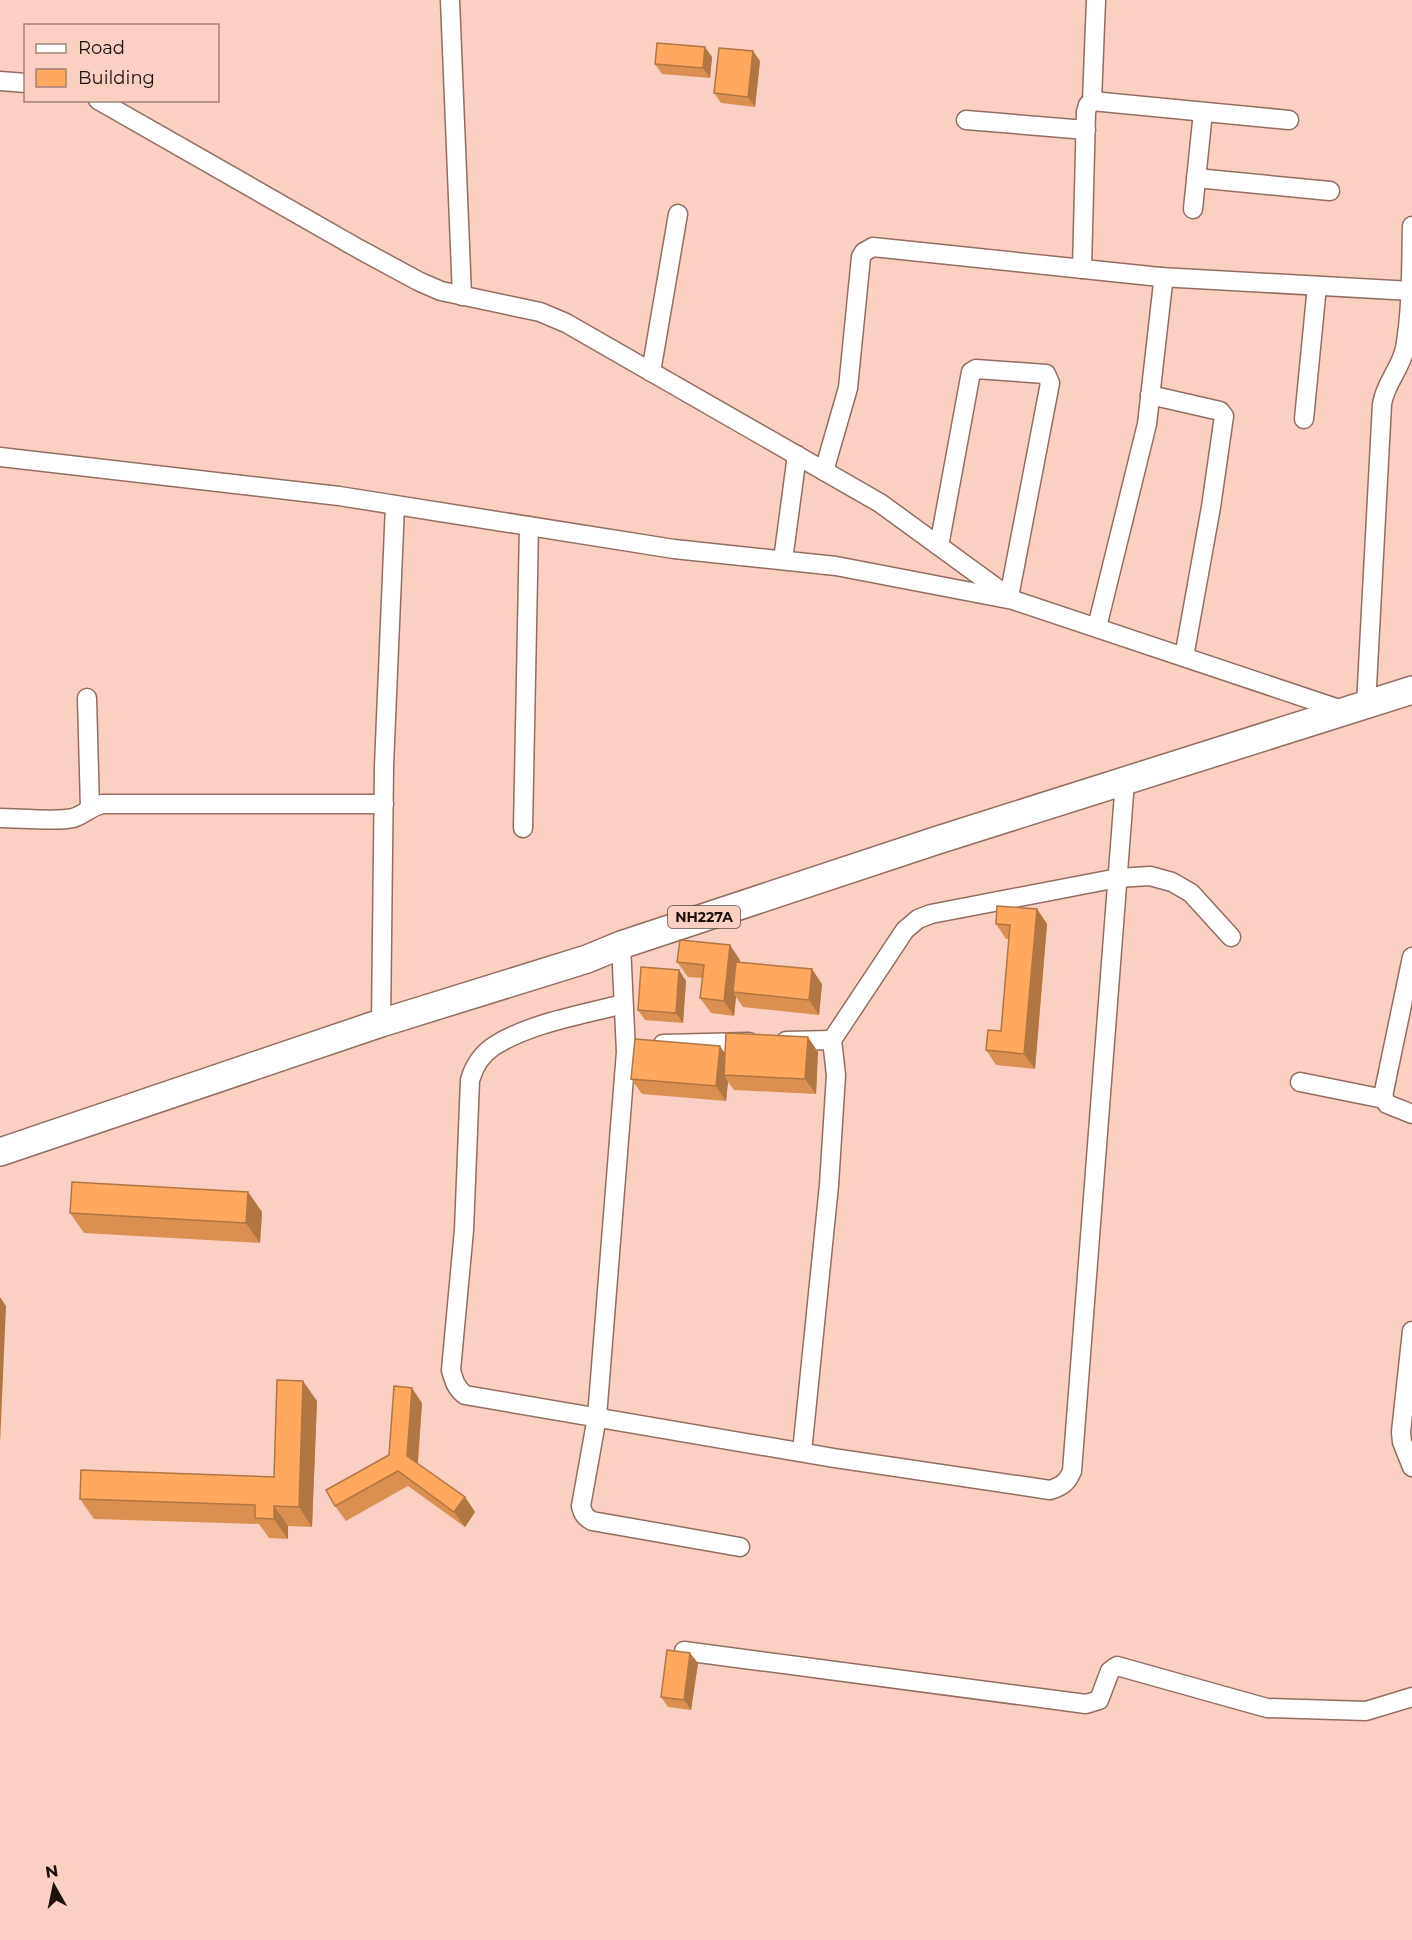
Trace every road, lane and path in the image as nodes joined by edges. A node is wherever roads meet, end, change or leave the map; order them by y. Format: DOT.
graph roads {
  1 [pos="450,0"];
  2 [pos="1096,0"];
  3 [pos="0,81"];
  4 [pos="24,83"];
  5 [pos="1092,101"];
  6 [pos="102,102"];
  7 [pos="1203,112"];
  8 [pos="966,120"];
  9 [pos="1289,120"];
  10 [pos="1086,130"];
  11 [pos="1196,178"];
  12 [pos="1330,191"];
  13 [pos="1193,208"];
  14 [pos="678,214"];
  15 [pos="1412,226"];
  16 [pos="1082,269"];
  17 [pos="1160,277"];
  18 [pos="1317,286"];
  19 [pos="1411,291"];
  20 [pos="462,296"];
  21 [pos="651,372"];
  22 [pos="1150,396"];
  23 [pos="1304,418"];
  24 [pos="797,455"];
  25 [pos="0,458"];
  26 [pos="824,471"];
  27 [pos="395,505"];
  28 [pos="529,526"];
  29 [pos="939,546"];
  30 [pos="783,560"];
  31 [pos="1011,598"];
  32 [pos="1097,627"];
  33 [pos="1184,657"];
  34 [pos="1412,690"];
  35 [pos="87,698"];
  36 [pos="1356,708"];
  37 [pos="1125,781"];
  38 [pos="384,804"];
  39 [pos="90,808"];
  40 [pos="0,818"];
  41 [pos="523,828"];
  42 [pos="1118,878"];
  43 [pos="1231,937"];
  44 [pos="621,945"];
  45 [pos="1412,957"];
  46 [pos="623,1004"];
  47 [pos="381,1023"];
  48 [pos="832,1040"];
  49 [pos="625,1045"];
  50 [pos="1300,1082"];
  51 [pos="1384,1099"];
  52 [pos="1412,1114"];
  53 [pos="0,1152"];
  54 [pos="1412,1331"];
  55 [pos="597,1417"];
  56 [pos="802,1452"];
  57 [pos="1412,1467"];
  58 [pos="740,1546"];
  59 [pos="684,1651"];
  60 [pos="1412,1697"];
  1 -- 20 [label="street"];
  2 -- 5 [label="street"];
  3 -- 4 [label="street"];
  5 -- 7 [label="street"];
  5 -- 10 [label="street"];
  6 -- 20 [label="street"];
  7 -- 9 [label="street"];
  7 -- 11 [label="street"];
  8 -- 10 [label="street"];
  10 -- 16 [label="street"];
  11 -- 12 [label="street"];
  11 -- 13 [label="street"];
  14 -- 21 [label="street"];
  15 -- 19 [label="street"];
  16 -- 17 [label="street"];
  16 -- 26 [label="street"];
  17 -- 18 [label="street"];
  17 -- 22 [label="street"];
  18 -- 19 [label="street"];
  18 -- 23 [label="street"];
  19 -- 36 [label="street"];
  20 -- 21 [label="street"];
  21 -- 24 [label="street"];
  22 -- 32 [label="street"];
  22 -- 33 [label="street"];
  24 -- 26 [label="street"];
  24 -- 30 [label="street"];
  25 -- 27 [label="street"];
  26 -- 29 [label="street"];
  27 -- 28 [label="street"];
  27 -- 38 [label="street"];
  28 -- 30 [label="street"];
  28 -- 41 [label="street"];
  29 -- 31 [label="street"];
  29 -- 31 [label="street"];
  30 -- 31 [label="street"];
  31 -- 32 [label="street"];
  32 -- 33 [label="street"];
  33 -- 36 [label="street"];
  34 -- 36 [label="highway, NH227A"];
  35 -- 39 [label="street"];
  36 -- 37 [label="highway, NH227A"];
  37 -- 42 [label="street"];
  37 -- 44 [label="highway, NH227A"];
  38 -- 39 [label="street"];
  38 -- 47 [label="street"];
  39 -- 40 [label="street"];
  42 -- 43 [label="street"];
  42 -- 48 [label="street"];
  42 -- 56 [label="street"];
  44 -- 46 [label="street"];
  44 -- 47 [label="highway, NH227A"];
  45 -- 51 [label="street"];
  46 -- 49 [label="street"];
  46 -- 55 [label="street"];
  47 -- 53 [label="highway, NH227A"];
  48 -- 49 [label="street"];
  48 -- 56 [label="street"];
  49 -- 55 [label="street"];
  50 -- 51 [label="street"];
  51 -- 52 [label="street"];
  54 -- 57 [label="street"];
  55 -- 56 [label="street"];
  55 -- 58 [label="street"];
  59 -- 60 [label="street"];
}
